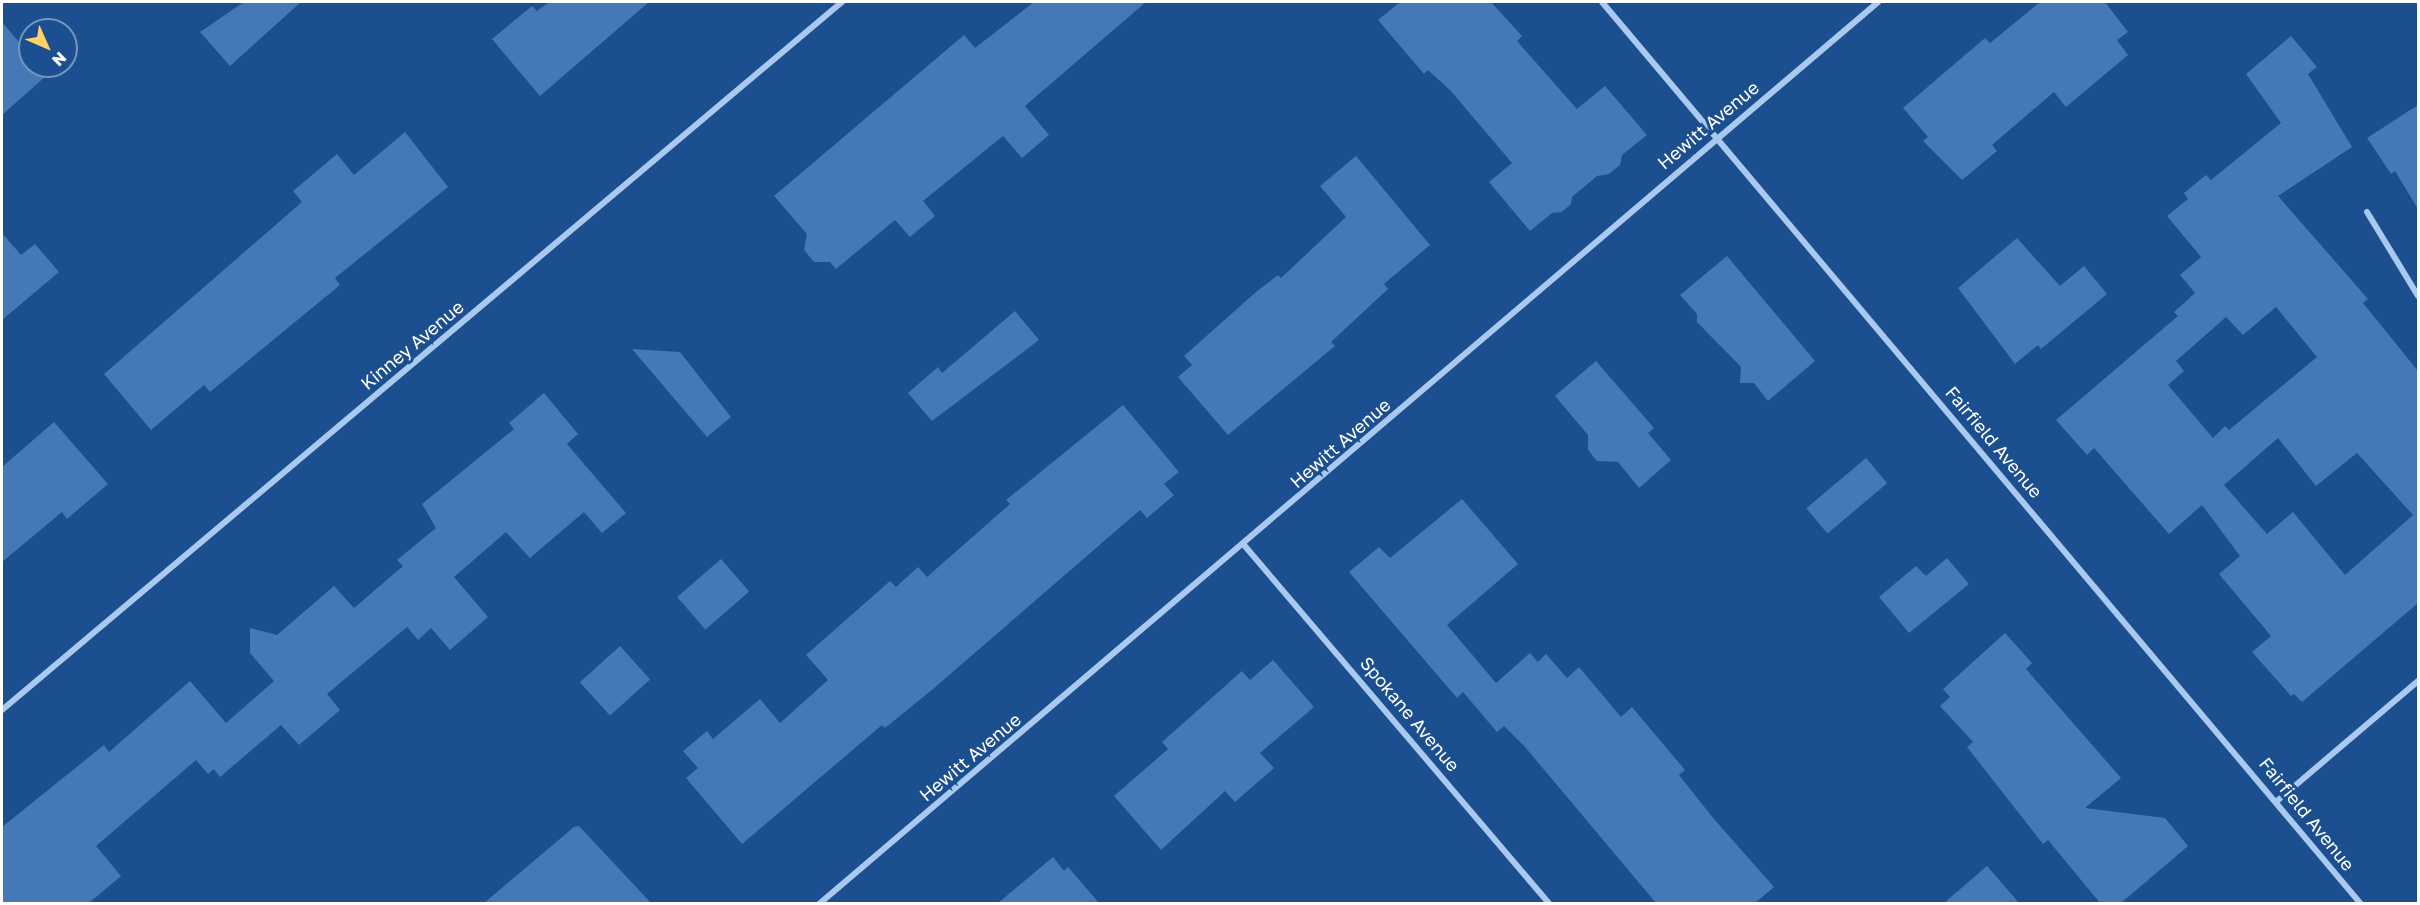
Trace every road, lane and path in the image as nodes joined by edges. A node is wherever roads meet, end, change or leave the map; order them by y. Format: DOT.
graph roads {
  1 [pos="842,2"];
  2 [pos="1602,2"];
  3 [pos="1878,2"];
  4 [pos="1716,137"];
  5 [pos="2367,212"];
  6 [pos="2418,296"];
  7 [pos="1244,545"];
  8 [pos="2418,681"];
  9 [pos="2,711"];
  10 [pos="2277,801"];
  11 [pos="819,903"];
  12 [pos="1549,903"];
  13 [pos="2361,903"];
  1 -- 9 [label="street, Kinney Avenue"];
  2 -- 4 [label="street, Fairfield Avenue"];
  3 -- 4 [label="street, Hewitt Avenue"];
  4 -- 7 [label="street, Hewitt Avenue"];
  4 -- 10 [label="street, Fairfield Avenue"];
  5 -- 6 [label="street"];
  7 -- 11 [label="street, Hewitt Avenue"];
  7 -- 12 [label="street, Spokane Avenue"];
  8 -- 10 [label="street"];
  10 -- 13 [label="street, Fairfield Avenue"];
}
